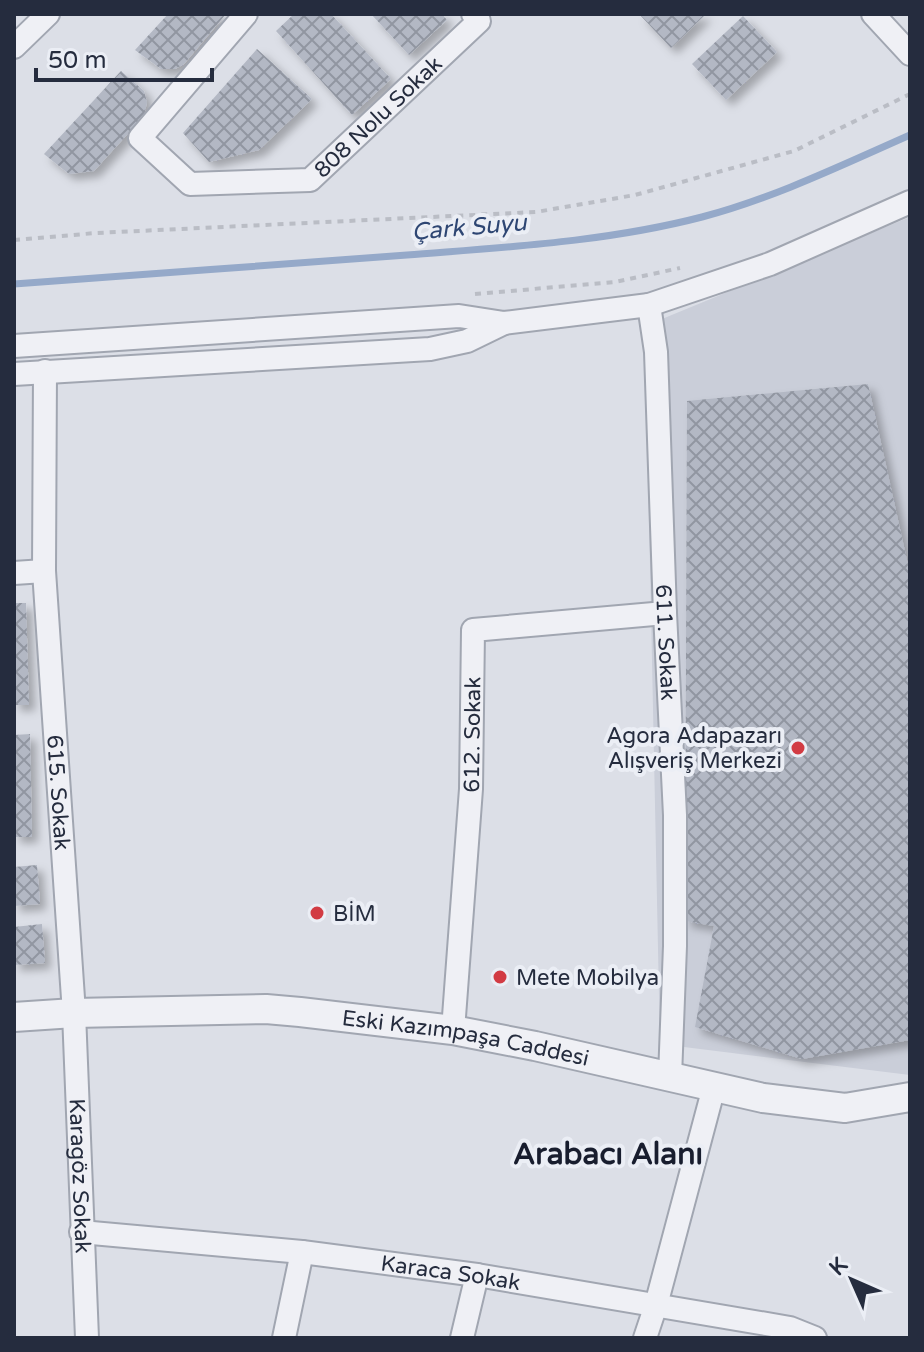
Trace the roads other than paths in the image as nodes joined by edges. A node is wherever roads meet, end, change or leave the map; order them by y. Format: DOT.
graph roads {
  1 [pos="48,14"];
  2 [pos="246,14"];
  3 [pos="873,14"];
  4 [pos="476,18"];
  5 [pos="14,47"];
  6 [pos="910,54"];
  7 [pos="910,202"];
  8 [pos="649,305"];
  9 [pos="504,323"];
  10 [pos="14,346"];
  11 [pos="45,371"];
  12 [pos="14,374"];
  13 [pos="44,571"];
  14 [pos="14,573"];
  15 [pos="665,613"];
  16 [pos="74,1013"];
  17 [pos="14,1017"];
  18 [pos="453,1030"];
  19 [pos="670,1077"];
  20 [pos="714,1087"];
  21 [pos="910,1097"];
  22 [pos="880,1103"];
  23 [pos="910,1112"];
  24 [pos="81,1232"];
  25 [pos="302,1252"];
  26 [pos="477,1275"];
  27 [pos="656,1305"];
  28 [pos="87,1338"];
  29 [pos="284,1338"];
  30 [pos="462,1338"];
  31 [pos="645,1338"];
  32 [pos="815,1338"];
  1 -- 5 [label="street"];
  2 -- 4 [label="street, 808 Nolu Sokak"];
  3 -- 6 [label="street"];
  7 -- 8 [label="street"];
  8 -- 9 [label="street"];
  8 -- 15 [label="street, 611. Sokak"];
  9 -- 10 [label="street"];
  9 -- 11 [label="street"];
  11 -- 12 [label="street"];
  11 -- 13 [label="street, 615. Sokak"];
  13 -- 14 [label="street"];
  13 -- 16 [label="street, 615. Sokak"];
  15 -- 18 [label="street, 612. Sokak"];
  15 -- 19 [label="street, 611. Sokak"];
  16 -- 17 [label="street, Eski Kazımpaşa Caddesi"];
  16 -- 18 [label="street, Eski Kazımpaşa Caddesi"];
  16 -- 24 [label="street, Karagöz Sokak"];
  18 -- 19 [label="street, Eski Kazımpaşa Caddesi"];
  19 -- 20 [label="street, Eski Kazımpaşa Caddesi"];
  20 -- 22 [label="street, Eski Kazımpaşa Caddesi"];
  20 -- 27 [label="street"];
  21 -- 22 [label="street, Eski Kazımpaşa Caddesi"];
  22 -- 23 [label="street"];
  24 -- 25 [label="street, Karaca Sokak"];
  24 -- 28 [label="street, Karagöz Sokak"];
  25 -- 26 [label="street, Karaca Sokak"];
  25 -- 29 [label="street"];
  26 -- 27 [label="street, Karaca Sokak"];
  26 -- 30 [label="street"];
  27 -- 31 [label="street"];
  27 -- 32 [label="street, Karaca Sokak"];
}
